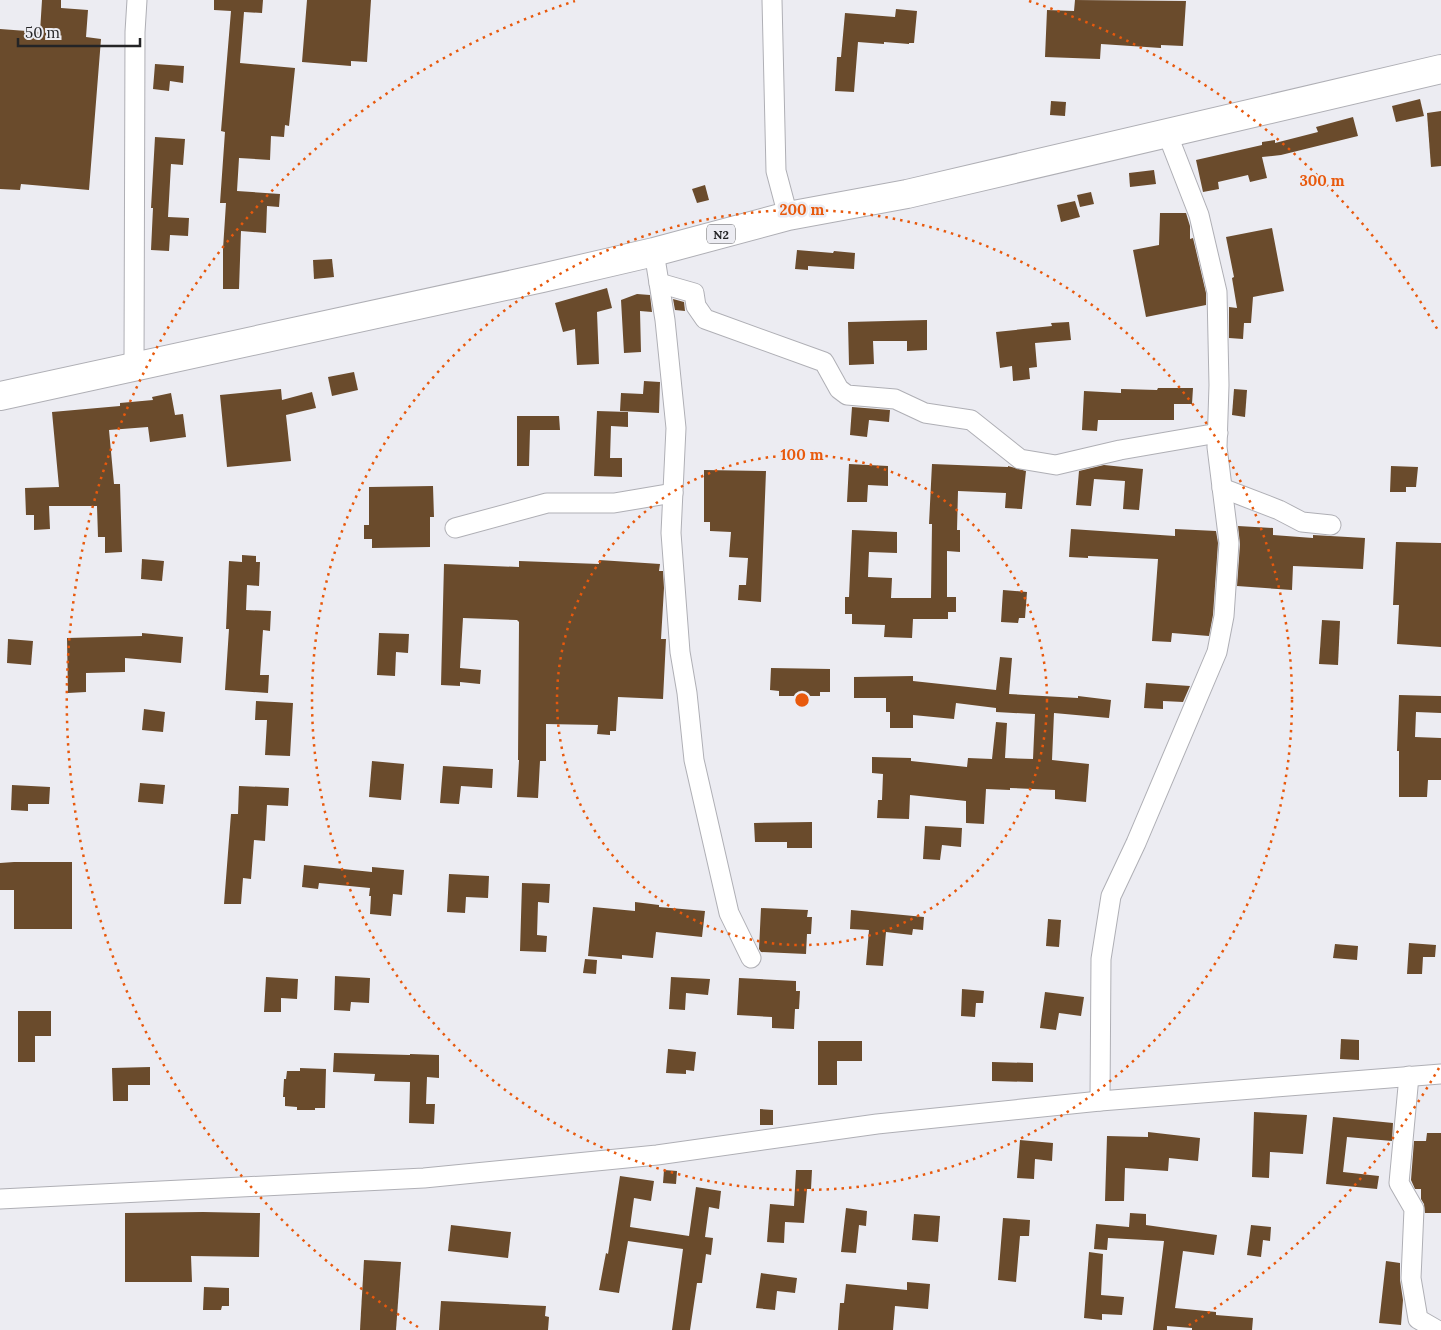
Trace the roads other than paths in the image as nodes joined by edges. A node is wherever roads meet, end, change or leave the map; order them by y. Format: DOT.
graph roads {
  1 [pos="137,0"];
  2 [pos="772,0"];
  3 [pos="1441,69"];
  4 [pos="1167,133"];
  5 [pos="788,216"];
  6 [pos="654,252"];
  7 [pos="659,283"];
  8 [pos="134,367"];
  9 [pos="0,396"];
  10 [pos="1218,432"];
  11 [pos="1222,488"];
  12 [pos="673,493"];
  13 [pos="1331,525"];
  14 [pos="455,528"];
  15 [pos="751,958"];
  16 [pos="1441,1074"];
  17 [pos="1409,1076"];
  18 [pos="1100,1101"];
  19 [pos="0,1199"];
  20 [pos="1437,1330"];
  1 -- 8 [label="street"];
  2 -- 5 [label="street"];
  3 -- 4 [label="highway, N2"];
  4 -- 5 [label="highway, N2"];
  4 -- 10 [label="street"];
  5 -- 6 [label="highway, N2"];
  6 -- 7 [label="street"];
  6 -- 8 [label="highway, N2"];
  7 -- 10 [label="street"];
  7 -- 12 [label="street"];
  8 -- 9 [label="highway, N2"];
  10 -- 11 [label="street"];
  11 -- 13 [label="street"];
  11 -- 18 [label="street"];
  12 -- 14 [label="street"];
  12 -- 15 [label="street"];
  16 -- 17 [label="street"];
  17 -- 18 [label="street"];
  17 -- 20 [label="street"];
  18 -- 19 [label="street"];
}
